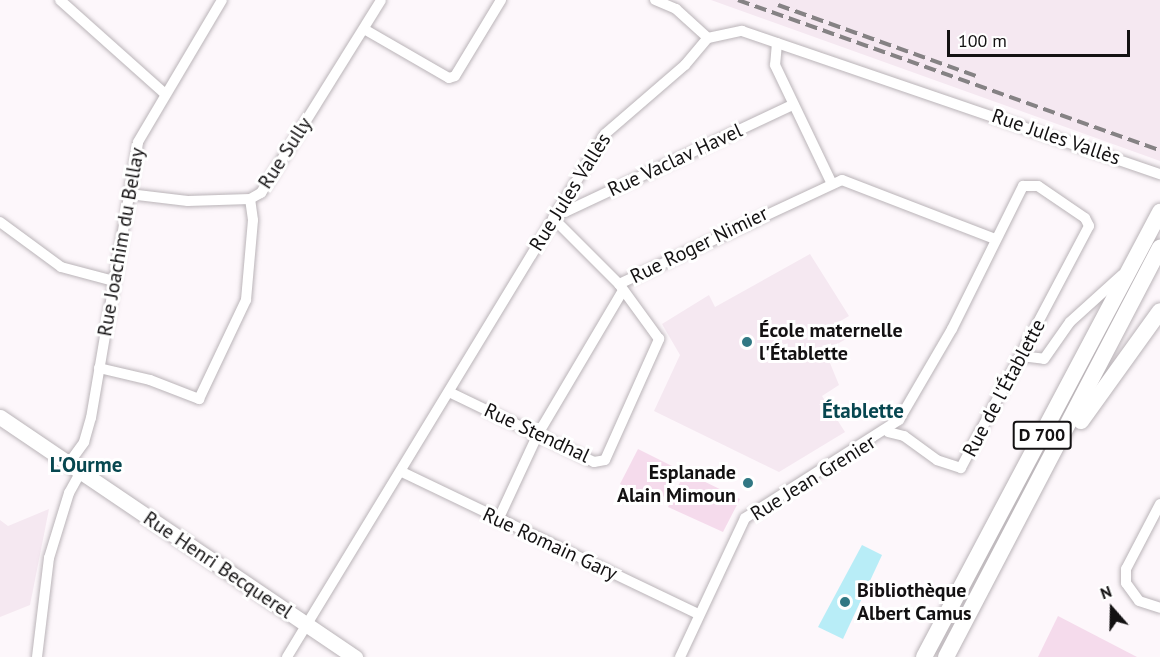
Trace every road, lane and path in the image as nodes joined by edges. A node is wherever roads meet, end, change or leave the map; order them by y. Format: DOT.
graph roads {
  1 [pos="60,0"];
  2 [pos="222,0"];
  3 [pos="381,0"];
  4 [pos="501,0"];
  5 [pos="655,0"];
  6 [pos="364,29"];
  7 [pos="708,38"];
  8 [pos="777,43"];
  9 [pos="165,94"];
  10 [pos="792,105"];
  11 [pos="1160,174"];
  12 [pos="831,182"];
  13 [pos="129,194"];
  14 [pos="250,199"];
  15 [pos="1160,212"];
  16 [pos="556,213"];
  17 [pos="0,222"];
  18 [pos="995,239"];
  19 [pos="1160,248"];
  20 [pos="1131,267"];
  21 [pos="114,281"];
  22 [pos="621,288"];
  23 [pos="1160,311"];
  24 [pos="1021,356"];
  25 [pos="99,368"];
  26 [pos="449,392"];
  27 [pos="0,417"];
  28 [pos="888,432"];
  29 [pos="538,434"];
  30 [pos="1048,465"];
  31 [pos="75,467"];
  32 [pos="402,472"];
  33 [pos="1160,504"];
  34 [pos="498,520"];
  35 [pos="1160,608"];
  36 [pos="699,614"];
  37 [pos="308,625"];
  38 [pos="37,657"];
  39 [pos="287,657"];
  40 [pos="355,657"];
  41 [pos="680,657"];
  42 [pos="924,657"];
  43 [pos="946,657"];
  1 -- 9 [label="street"];
  2 -- 9 [label="street, Rue Joachim du Bellay"];
  3 -- 6 [label="street, Rue Sully"];
  4 -- 6 [label="street"];
  5 -- 7 [label="street"];
  6 -- 14 [label="street, Rue Sully"];
  7 -- 8 [label="street, Rue Jules Vallès"];
  7 -- 16 [label="street, Rue Jules Vallès"];
  8 -- 10 [label="street"];
  8 -- 11 [label="street, Rue Jules Vallès"];
  9 -- 13 [label="street, Rue Joachim du Bellay"];
  10 -- 12 [label="street"];
  10 -- 16 [label="street, Rue Vaclav Havel"];
  12 -- 18 [label="street"];
  12 -- 22 [label="street, Rue Roger Nimier"];
  13 -- 14 [label="street, Rue Sully"];
  13 -- 21 [label="street, Rue Joachim du Bellay"];
  14 -- 25 [label="street"];
  15 -- 20 [label="main road, D 700"];
  16 -- 22 [label="street, Rue Roger Nimier"];
  16 -- 26 [label="street, Rue Jules Vallès"];
  17 -- 21 [label="street"];
  18 -- 24 [label="street, Rue de l'Établette"];
  18 -- 28 [label="street, Rue de l'Établette"];
  19 -- 30 [label="main road, D 700"];
  20 -- 24 [label="street"];
  20 -- 42 [label="main road, D 700"];
  21 -- 25 [label="street, Rue Joachim du Bellay"];
  22 -- 29 [label="street"];
  22 -- 29 [label="street, Rue Stendhal"];
  23 -- 30 [label="main road"];
  24 -- 28 [label="street, Rue de l'Établette"];
  25 -- 31 [label="street, Rue Joachim du Bellay"];
  26 -- 29 [label="street, Rue Stendhal"];
  26 -- 32 [label="street, Rue Jules Vallès"];
  27 -- 31 [label="main road, Rue Henri Becquerel"];
  28 -- 36 [label="street, Rue Jean Grenier"];
  29 -- 34 [label="street"];
  30 -- 43 [label="main road, D 700"];
  31 -- 37 [label="main road, Rue Henri Becquerel"];
  31 -- 38 [label="street, Rue Joachim du Bellay"];
  32 -- 34 [label="street, Rue Romain Gary"];
  32 -- 37 [label="street, Rue Jules Vallès"];
  33 -- 35 [label="street"];
  34 -- 36 [label="street, Rue Romain Gary"];
  36 -- 41 [label="street, Rue Jean Grenier"];
  37 -- 39 [label="street, Rue Jules Vallès"];
  37 -- 40 [label="main road, Rue Henri Becquerel"];
}
